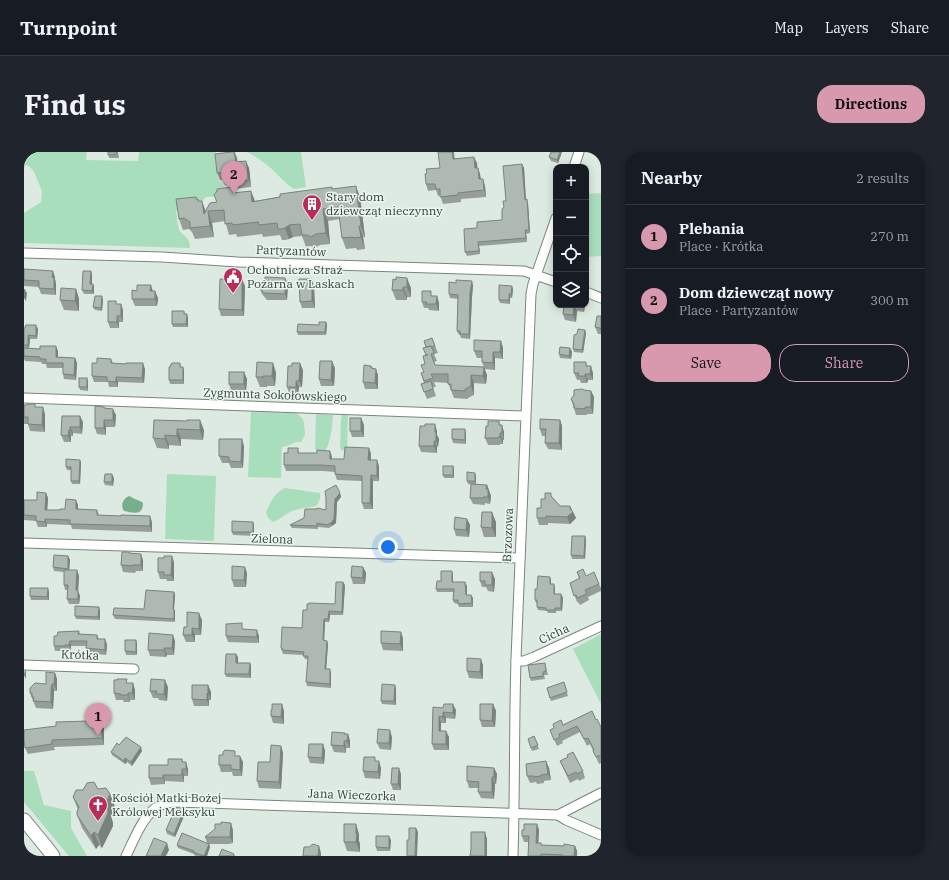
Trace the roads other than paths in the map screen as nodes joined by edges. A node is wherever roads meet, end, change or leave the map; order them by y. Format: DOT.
graph roads {
  1 [pos="579,152"];
  2 [pos="575,164"];
  3 [pos="553,227"];
  4 [pos="24,253"];
  5 [pos="537,275"];
  6 [pos="553,281"];
  7 [pos="589,293"];
  8 [pos="601,298"];
  9 [pos="24,398"];
  10 [pos="525,416"];
  11 [pos="24,543"];
  12 [pos="520,558"];
  13 [pos="601,626"];
  14 [pos="516,661"];
  15 [pos="24,665"];
  16 [pos="134,669"];
  17 [pos="601,793"];
  18 [pos="514,813"];
  19 [pos="558,815"];
  20 [pos="24,820"];
  21 [pos="601,835"];
  22 [pos="52,853"];
  23 [pos="126,856"];
  24 [pos="513,856"];
  1 -- 2 [label="street"];
  3 -- 5 [label="street, Brzozowa"];
  4 -- 5 [label="street, Partyzantów"];
  5 -- 6 [label="street, Partyzantów"];
  5 -- 10 [label="street, Brzozowa"];
  7 -- 8 [label="street"];
  9 -- 10 [label="street, Zygmunta Sokołowskiego"];
  10 -- 12 [label="street, Brzozowa"];
  11 -- 12 [label="street, Zielona"];
  12 -- 14 [label="street, Brzozowa"];
  13 -- 14 [label="street, Cicha"];
  14 -- 18 [label="street, Brzozowa"];
  15 -- 16 [label="street, Krótka"];
  17 -- 19 [label="street, Jana Wieczorka"];
  18 -- 19 [label="street, Jana Wieczorka"];
  18 -- 23 [label="street, Jana Wieczorka"];
  18 -- 24 [label="street, Brzozowa"];
  19 -- 21 [label="street"];
  20 -- 22 [label="street"];
}
